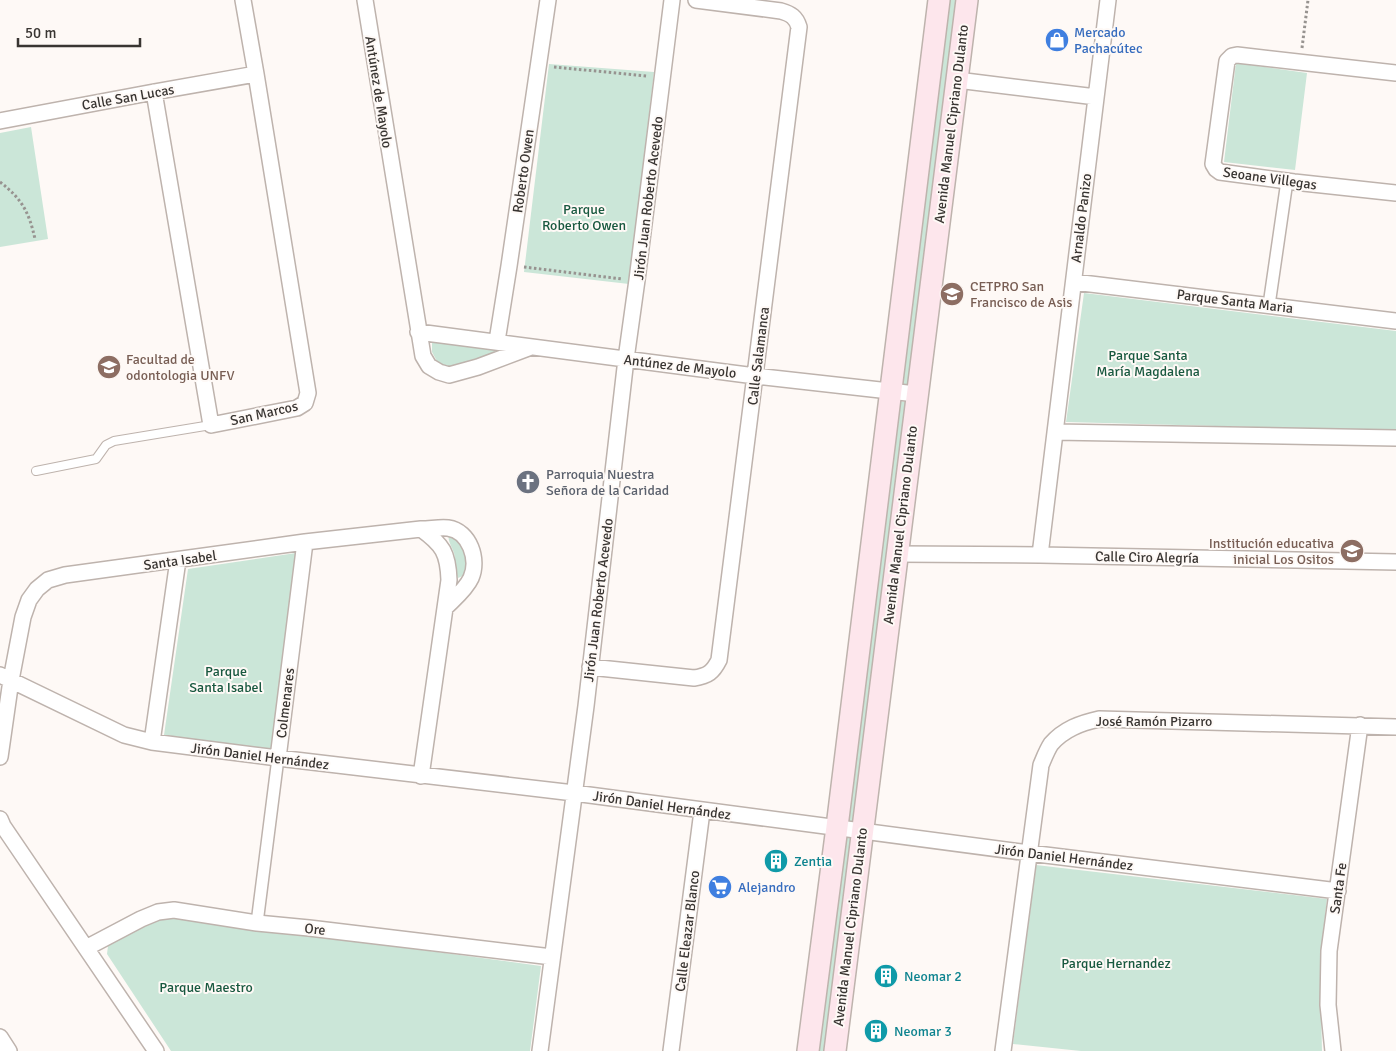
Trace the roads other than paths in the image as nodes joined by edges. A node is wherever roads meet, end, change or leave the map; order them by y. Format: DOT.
graph roads {
  1 [pos="243,0"];
  2 [pos="365,0"];
  3 [pos="548,0"];
  4 [pos="672,0"];
  5 [pos="696,0"];
  6 [pos="939,0"];
  7 [pos="967,0"];
  8 [pos="1108,0"];
  9 [pos="1396,73"];
  10 [pos="256,74"];
  11 [pos="957,80"];
  12 [pos="154,92"];
  13 [pos="1096,97"];
  14 [pos="0,121"];
  15 [pos="1286,181"];
  16 [pos="1396,193"];
  17 [pos="1074,282"];
  18 [pos="1269,305"];
  19 [pos="1396,321"];
  20 [pos="418,332"];
  21 [pos="497,341"];
  22 [pos="532,346"];
  23 [pos="626,359"];
  24 [pos="755,376"];
  25 [pos="890,391"];
  26 [pos="916,394"];
  27 [pos="211,425"];
  28 [pos="1055,432"];
  29 [pos="1396,438"];
  30 [pos="36,471"];
  31 [pos="421,529"];
  32 [pos="305,542"];
  33 [pos="897,554"];
  34 [pos="1040,555"];
  35 [pos="178,560"];
  36 [pos="1396,562"];
  37 [pos="446,607"];
  38 [pos="590,668"];
  39 [pos="6,678"];
  40 [pos="1360,725"];
  41 [pos="1396,727"];
  42 [pos="152,742"];
  43 [pos="0,757"];
  44 [pos="278,758"];
  45 [pos="422,776"];
  46 [pos="574,794"];
  47 [pos="702,811"];
  48 [pos="0,819"];
  49 [pos="837,828"];
  50 [pos="862,831"];
  51 [pos="1029,853"];
  52 [pos="1338,891"];
  53 [pos="256,923"];
  54 [pos="86,948"];
  55 [pos="552,957"];
  56 [pos="0,1037"];
  57 [pos="150,1049"];
  58 [pos="9,1051"];
  59 [pos="540,1051"];
  60 [pos="671,1051"];
  61 [pos="808,1051"];
  62 [pos="835,1051"];
  63 [pos="1003,1051"];
  64 [pos="1333,1051"];
  1 -- 10 [label="street, San Marcos"];
  2 -- 20 [label="street, Antúnez de Mayolo"];
  3 -- 21 [label="street, Roberto Owen"];
  4 -- 23 [label="street, Jirón Juan Roberto Acevedo"];
  5 -- 24 [label="street, Calle Salamanca"];
  6 -- 25 [label="main road, Avenida Manuel Cipriano Dulanto"];
  7 -- 11 [label="main road, Avenida Manuel Cipriano Dulanto"];
  8 -- 13 [label="street, Arnaldo Panizo"];
  9 -- 15 [label="street, Seoane Villegas"];
  10 -- 12 [label="street, Calle San Lucas"];
  10 -- 27 [label="street, San Marcos"];
  11 -- 13 [label="street"];
  11 -- 26 [label="main road, Avenida Manuel Cipriano Dulanto"];
  12 -- 14 [label="street, Calle San Lucas"];
  12 -- 27 [label="street, San Marcos"];
  13 -- 17 [label="street, Arnaldo Panizo"];
  15 -- 16 [label="street, Seoane Villegas"];
  15 -- 18 [label="street"];
  17 -- 18 [label="street, Parque Santa Maria"];
  17 -- 28 [label="street, Arnaldo Panizo"];
  18 -- 19 [label="street, Parque Santa Maria"];
  20 -- 21 [label="street, Antúnez de Mayolo"];
  20 -- 22 [label="street, Antúnez de Mayolo"];
  21 -- 22 [label="street, Antúnez de Mayolo"];
  22 -- 23 [label="street, Antúnez de Mayolo"];
  23 -- 24 [label="street, Antúnez de Mayolo"];
  23 -- 38 [label="street, Jirón Juan Roberto Acevedo"];
  24 -- 25 [label="street, Antúnez de Mayolo"];
  24 -- 38 [label="street, Calle Salamanca"];
  25 -- 26 [label="street, Antúnez de Mayolo"];
  25 -- 49 [label="main road, Avenida Manuel Cipriano Dulanto"];
  26 -- 33 [label="main road, Avenida Manuel Cipriano Dulanto"];
  27 -- 30 [label="lane"];
  28 -- 29 [label="street"];
  28 -- 34 [label="street, Arnaldo Panizo"];
  31 -- 32 [label="street, Santa Isabel"];
  31 -- 37 [label="street"];
  31 -- 37 [label="street, Santa Isabel"];
  32 -- 35 [label="street, Santa Isabel"];
  32 -- 44 [label="street, Colmenares"];
  33 -- 34 [label="street, Calle Ciro Alegría"];
  33 -- 50 [label="main road, Avenida Manuel Cipriano Dulanto"];
  34 -- 36 [label="street, Calle Ciro Alegría"];
  35 -- 39 [label="street, Santa Isabel"];
  35 -- 42 [label="street"];
  37 -- 45 [label="street"];
  38 -- 46 [label="street, Jirón Juan Roberto Acevedo"];
  39 -- 42 [label="street, Jirón Daniel Hernández"];
  39 -- 43 [label="street"];
  40 -- 41 [label="street, José Ramón Pizarro"];
  40 -- 51 [label="street, José Ramón Pizarro"];
  40 -- 52 [label="street, Santa Fe"];
  42 -- 44 [label="street, Jirón Daniel Hernández"];
  44 -- 45 [label="street, Jirón Daniel Hernández"];
  44 -- 53 [label="street, Colmenares"];
  45 -- 46 [label="street, Jirón Daniel Hernández"];
  46 -- 47 [label="street, Jirón Daniel Hernández"];
  46 -- 55 [label="street, Jirón Juan Roberto Acevedo"];
  47 -- 49 [label="street, Jirón Daniel Hernández"];
  47 -- 60 [label="street, Calle Eleazar Blanco"];
  48 -- 54 [label="street"];
  49 -- 50 [label="street, Jirón Daniel Hernández"];
  49 -- 61 [label="main road, Avenida Manuel Cipriano Dulanto"];
  50 -- 51 [label="street, Jirón Daniel Hernández"];
  50 -- 62 [label="main road, Avenida Manuel Cipriano Dulanto"];
  51 -- 52 [label="street, Jirón Daniel Hernández"];
  51 -- 63 [label="street, José Ramón Pizarro"];
  52 -- 64 [label="street, Santa Fe"];
  53 -- 54 [label="street, Ore"];
  53 -- 55 [label="street, Ore"];
  54 -- 57 [label="street"];
  55 -- 59 [label="street, Jirón Juan Roberto Acevedo"];
  56 -- 58 [label="street"];
}
